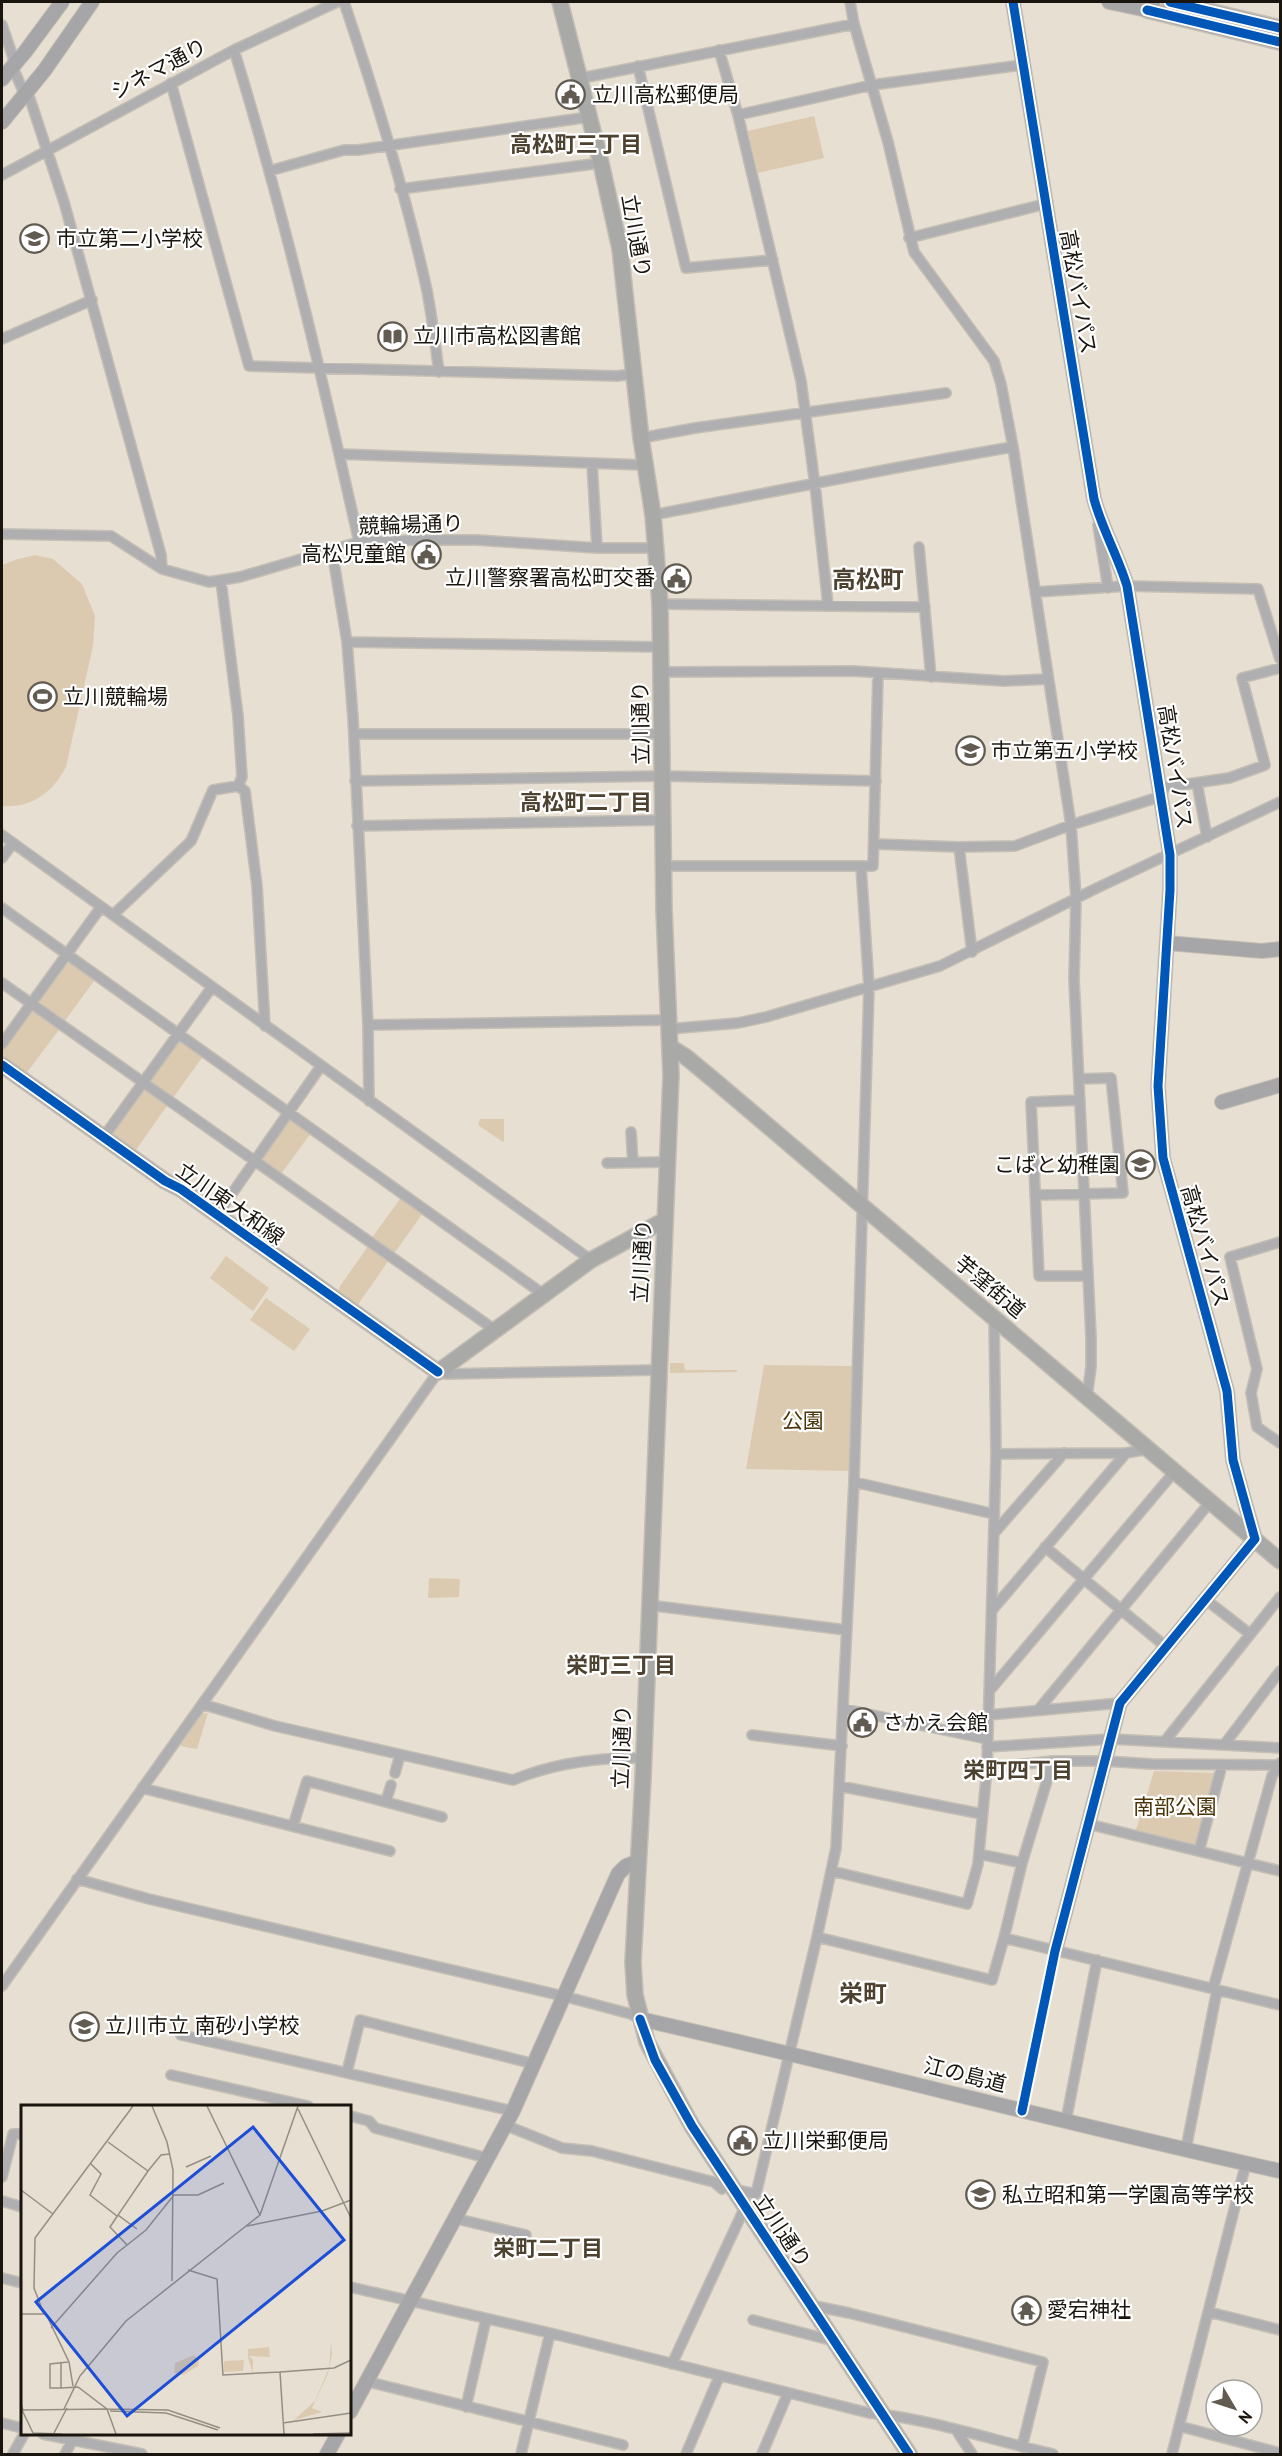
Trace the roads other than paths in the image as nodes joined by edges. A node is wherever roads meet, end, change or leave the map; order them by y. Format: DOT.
graph roads {
  1 [pos="62,2"];
  2 [pos="92,2"];
  3 [pos="337,2"];
  4 [pos="344,2"];
  5 [pos="560,2"];
  6 [pos="850,2"];
  7 [pos="1013,2"];
  8 [pos="1109,2"];
  9 [pos="1170,2"];
  10 [pos="1132,4"];
  11 [pos="1150,6"];
  12 [pos="854,24"];
  13 [pos="2,25"];
  14 [pos="1281,28"];
  15 [pos="1281,42"];
  16 [pos="234,50"];
  17 [pos="719,50"];
  18 [pos="1022,65"];
  19 [pos="638,66"];
  20 [pos="12,68"];
  21 [pos="577,74"];
  22 [pos="2,79"];
  23 [pos="171,83"];
  24 [pos="872,85"];
  25 [pos="25,95"];
  26 [pos="738,115"];
  27 [pos="589,117"];
  28 [pos="2,122"];
  29 [pos="389,144"];
  30 [pos="48,149"];
  31 [pos="601,163"];
  32 [pos="269,171"];
  33 [pos="2,175"];
  34 [pos="400,189"];
  35 [pos="1045,204"];
  36 [pos="909,238"];
  37 [pos="772,260"];
  38 [pos="92,300"];
  39 [pos="2,339"];
  40 [pos="319,368"];
  41 [pos="439,372"];
  42 [pos="633,375"];
  43 [pos="946,393"];
  44 [pos="805,414"];
  45 [pos="641,438"];
  46 [pos="1013,447"];
  47 [pos="339,454"];
  48 [pos="592,464"];
  49 [pos="645,465"];
  50 [pos="815,484"];
  51 [pos="1095,499"];
  52 [pos="653,515"];
  53 [pos="2,534"];
  54 [pos="359,543"];
  55 [pos="919,546"];
  56 [pos="597,548"];
  57 [pos="655,548"];
  58 [pos="332,550"];
  59 [pos="162,569"];
  60 [pos="221,581"];
  61 [pos="1127,586"];
  62 [pos="1108,588"];
  63 [pos="1036,592"];
  64 [pos="660,604"];
  65 [pos="828,605"];
  66 [pos="925,608"];
  67 [pos="347,642"];
  68 [pos="661,647"];
  69 [pos="1281,659"];
  70 [pos="1281,668"];
  71 [pos="661,672"];
  72 [pos="878,674"];
  73 [pos="931,677"];
  74 [pos="1048,679"];
  75 [pos="354,734"];
  76 [pos="662,734"];
  77 [pos="663,776"];
  78 [pos="876,781"];
  79 [pos="356,782"];
  80 [pos="1197,783"];
  81 [pos="238,786"];
  82 [pos="1162,793"];
  83 [pos="1281,801"];
  84 [pos="664,820"];
  85 [pos="1071,825"];
  86 [pos="357,826"];
  87 [pos="2,835"];
  88 [pos="1207,837"];
  89 [pos="13,843"];
  90 [pos="875,844"];
  91 [pos="959,847"];
  92 [pos="1170,855"];
  93 [pos="2,858"];
  94 [pos="664,866"];
  95 [pos="861,866"];
  96 [pos="1076,898"];
  97 [pos="102,907"];
  98 [pos="2,908"];
  99 [pos="113,915"];
  100 [pos="1167,943"];
  101 [pos="1281,949"];
  102 [pos="972,951"];
  103 [pos="66,955"];
  104 [pos="2,982"];
  105 [pos="209,985"];
  106 [pos="869,987"];
  107 [pos="31,1004"];
  108 [pos="368,1024"];
  109 [pos="668,1025"];
  110 [pos="265,1026"];
  111 [pos="178,1035"];
  112 [pos="2,1044"];
  113 [pos="670,1047"];
  114 [pos="2,1065"];
  115 [pos="321,1066"];
  116 [pos="1079,1078"];
  117 [pos="143,1083"];
  118 [pos="1281,1085"];
  119 [pos="1080,1100"];
  120 [pos="369,1101"];
  121 [pos="1222,1102"];
  122 [pos="288,1113"];
  123 [pos="631,1132"];
  124 [pos="103,1138"];
  125 [pos="255,1160"];
  126 [pos="668,1162"];
  127 [pos="607,1163"];
  128 [pos="633,1163"];
  129 [pos="1084,1195"];
  130 [pos="1035,1196"];
  131 [pos="862,1206"];
  132 [pos="217,1215"];
  133 [pos="665,1220"];
  134 [pos="1281,1242"];
  135 [pos="591,1260"];
  136 [pos="1088,1276"];
  137 [pos="543,1294"];
  138 [pos="994,1317"];
  139 [pos="495,1330"];
  140 [pos="658,1370"];
  141 [pos="438,1372"];
  142 [pos="1087,1397"];
  143 [pos="1281,1443"];
  144 [pos="1149,1449"];
  145 [pos="1064,1453"];
  146 [pos="1126,1453"];
  147 [pos="996,1454"];
  148 [pos="1175,1471"];
  149 [pos="854,1482"];
  150 [pos="1211,1501"];
  151 [pos="994,1514"];
  152 [pos="995,1532"];
  153 [pos="1255,1539"];
  154 [pos="1046,1547"];
  155 [pos="1281,1561"];
  156 [pos="1084,1579"];
  157 [pos="1281,1597"];
  158 [pos="1205,1599"];
  159 [pos="648,1605"];
  160 [pos="993,1609"];
  161 [pos="1121,1610"];
  162 [pos="846,1630"];
  163 [pos="1250,1634"];
  164 [pos="1165,1646"];
  165 [pos="1281,1671"];
  166 [pos="991,1689"];
  167 [pos="1120,1703"];
  168 [pos="202,1704"];
  169 [pos="844,1709"];
  170 [pos="1039,1709"];
  171 [pos="989,1715"];
  172 [pos="752,1735"];
  173 [pos="1111,1739"];
  174 [pos="1165,1741"];
  175 [pos="987,1743"];
  176 [pos="1224,1745"];
  177 [pos="842,1746"];
  178 [pos="1281,1748"];
  179 [pos="400,1755"];
  180 [pos="643,1758"];
  181 [pos="1053,1761"];
  182 [pos="1105,1761"];
  183 [pos="1222,1765"];
  184 [pos="1280,1765"];
  185 [pos="987,1768"];
  186 [pos="395,1773"];
  187 [pos="391,1785"];
  188 [pos="839,1786"];
  189 [pos="142,1788"];
  190 [pos="386,1801"];
  191 [pos="982,1814"];
  192 [pos="442,1817"];
  193 [pos="1088,1824"];
  194 [pos="293,1826"];
  195 [pos="390,1851"];
  196 [pos="1199,1851"];
  197 [pos="979,1854"];
  198 [pos="639,1861"];
  199 [pos="1022,1863"];
  200 [pos="1247,1863"];
  201 [pos="832,1870"];
  202 [pos="1281,1871"];
  203 [pos="77,1879"];
  204 [pos="817,1937"];
  205 [pos="1004,1938"];
  206 [pos="1055,1951"];
  207 [pos="1097,1960"];
  208 [pos="2,1986"];
  209 [pos="1215,1990"];
  210 [pos="563,1996"];
  211 [pos="1281,2005"];
  212 [pos="640,2019"];
  213 [pos="181,2035"];
  214 [pos="789,2053"];
  215 [pos="534,2064"];
  216 [pos="347,2072"];
  217 [pos="171,2075"];
  218 [pos="304,2105"];
  219 [pos="513,2111"];
  220 [pos="1022,2111"];
  221 [pos="351,2116"];
  222 [pos="1066,2121"];
  223 [pos="505,2125"];
  224 [pos="21,2134"];
  225 [pos="1186,2149"];
  226 [pos="487,2158"];
  227 [pos="1246,2163"];
  228 [pos="1281,2170"];
  229 [pos="2,2177"];
  230 [pos="731,2186"];
  231 [pos="2,2201"];
  232 [pos="21,2207"];
  233 [pos="745,2207"];
  234 [pos="453,2218"];
  235 [pos="526,2235"];
  236 [pos="2,2278"];
  237 [pos="21,2283"];
  238 [pos="351,2287"];
  239 [pos="408,2301"];
  240 [pos="810,2305"];
  241 [pos="1209,2312"];
  242 [pos="486,2319"];
  243 [pos="753,2320"];
  244 [pos="1281,2330"];
  245 [pos="550,2333"];
  246 [pos="834,2341"];
  247 [pos="672,2364"];
  248 [pos="719,2377"];
  249 [pos="365,2381"];
  250 [pos="788,2394"];
  251 [pos="466,2407"];
  252 [pos="351,2410"];
  253 [pos="883,2414"];
  254 [pos="528,2422"];
  255 [pos="2,2423"];
  256 [pos="1179,2426"];
  257 [pos="21,2428"];
  258 [pos="956,2430"];
  259 [pos="23,2435"];
  260 [pos="50,2435"];
  261 [pos="337,2435"];
  262 [pos="72,2441"];
  263 [pos="623,2445"];
  264 [pos="1025,2450"];
  265 [pos="1281,2452"];
  266 [pos="13,2454"];
  267 [pos="65,2454"];
  268 [pos="142,2454"];
  269 [pos="327,2454"];
  270 [pos="521,2454"];
  271 [pos="686,2454"];
  272 [pos="762,2454"];
  273 [pos="909,2454"];
  274 [pos="972,2454"];
  275 [pos="1053,2454"];
  276 [pos="1172,2454"];
  1 -- 20 [label="street"];
  2 -- 25 [label="street"];
  3 -- 16 [label="street, シネマ通り"];
  4 -- 29 [label="street"];
  5 -- 21 [label="main road, 立川通り"];
  6 -- 12 [label="street"];
  7 -- 18 [label="street, 高松バイパス"];
  8 -- 10 [label="street"];
  9 -- 14 [label="main road"];
  10 -- 11 [label="street"];
  11 -- 15 [label="main road"];
  12 -- 17 [label="street"];
  12 -- 24 [label="street"];
  13 -- 20 [label="street"];
  16 -- 23 [label="street, シネマ通り"];
  16 -- 32 [label="street"];
  17 -- 19 [label="street"];
  17 -- 26 [label="street"];
  18 -- 24 [label="street"];
  18 -- 35 [label="street, 高松バイパス"];
  19 -- 21 [label="street"];
  19 -- 37 [label="street"];
  20 -- 22 [label="street"];
  20 -- 25 [label="street"];
  21 -- 27 [label="main road, 立川通り"];
  23 -- 30 [label="street, シネマ通り"];
  23 -- 40 [label="street"];
  24 -- 26 [label="street"];
  24 -- 36 [label="street"];
  25 -- 28 [label="street"];
  25 -- 30 [label="street"];
  26 -- 37 [label="street"];
  27 -- 29 [label="street"];
  27 -- 31 [label="main road, 立川通り"];
  29 -- 32 [label="street"];
  29 -- 34 [label="street"];
  30 -- 33 [label="street, シネマ通り"];
  30 -- 38 [label="street"];
  31 -- 34 [label="street"];
  31 -- 42 [label="main road, 立川通り"];
  32 -- 40 [label="street"];
  34 -- 41 [label="street"];
  35 -- 36 [label="street"];
  35 -- 51 [label="street, 高松バイパス"];
  36 -- 46 [label="street"];
  37 -- 44 [label="street"];
  38 -- 39 [label="street"];
  38 -- 59 [label="street"];
  40 -- 41 [label="street"];
  40 -- 47 [label="street"];
  41 -- 42 [label="street"];
  42 -- 45 [label="main road, 立川通り"];
  43 -- 44 [label="street"];
  44 -- 45 [label="street"];
  44 -- 50 [label="street"];
  45 -- 49 [label="main road, 立川通り"];
  46 -- 50 [label="street"];
  46 -- 63 [label="street"];
  47 -- 48 [label="street"];
  47 -- 54 [label="street"];
  48 -- 49 [label="street"];
  48 -- 56 [label="street"];
  49 -- 52 [label="main road, 立川通り"];
  50 -- 52 [label="street"];
  50 -- 65 [label="street"];
  51 -- 61 [label="street, 高松バイパス"];
  51 -- 62 [label="street"];
  52 -- 57 [label="main road, 立川通り"];
  53 -- 59 [label="street, 競輪場通り"];
  54 -- 56 [label="street, 競輪場通り"];
  54 -- 58 [label="street, 競輪場通り"];
  55 -- 66 [label="street"];
  56 -- 57 [label="street, 競輪場通り"];
  57 -- 64 [label="main road, 立川通り"];
  58 -- 60 [label="street, 競輪場通り"];
  58 -- 67 [label="street"];
  59 -- 60 [label="street, 競輪場通り"];
  60 -- 81 [label="street"];
  61 -- 62 [label="street"];
  61 -- 69 [label="street"];
  61 -- 82 [label="street, 高松バイパス"];
  62 -- 63 [label="street"];
  63 -- 74 [label="street"];
  64 -- 65 [label="street"];
  64 -- 68 [label="main road, 立川通り"];
  65 -- 66 [label="street"];
  66 -- 73 [label="street"];
  67 -- 68 [label="street"];
  67 -- 75 [label="street"];
  68 -- 71 [label="main road, 立川通り"];
  70 -- 80 [label="street"];
  71 -- 72 [label="street"];
  71 -- 76 [label="main road, 立川通り"];
  72 -- 73 [label="street"];
  72 -- 78 [label="street"];
  73 -- 74 [label="street"];
  74 -- 85 [label="street"];
  75 -- 76 [label="street"];
  75 -- 79 [label="street"];
  76 -- 77 [label="main road, 立川通り"];
  77 -- 78 [label="street"];
  77 -- 79 [label="street"];
  77 -- 84 [label="main road, 立川通り"];
  78 -- 90 [label="street"];
  79 -- 86 [label="street"];
  80 -- 82 [label="street"];
  80 -- 88 [label="street"];
  81 -- 99 [label="street"];
  81 -- 110 [label="street"];
  82 -- 85 [label="street"];
  82 -- 92 [label="street, 高松バイパス"];
  83 -- 88 [label="street"];
  84 -- 86 [label="street"];
  84 -- 94 [label="main road, 立川通り"];
  85 -- 91 [label="street"];
  85 -- 96 [label="street"];
  86 -- 108 [label="street"];
  87 -- 89 [label="street"];
  88 -- 92 [label="street"];
  89 -- 93 [label="street"];
  89 -- 97 [label="street"];
  90 -- 91 [label="street"];
  90 -- 95 [label="street"];
  91 -- 102 [label="street"];
  92 -- 96 [label="street"];
  92 -- 100 [label="street, 高松バイパス"];
  94 -- 95 [label="street"];
  94 -- 109 [label="main road, 立川通り"];
  95 -- 106 [label="street"];
  96 -- 102 [label="street"];
  96 -- 116 [label="street"];
  97 -- 99 [label="street"];
  97 -- 103 [label="street"];
  98 -- 103 [label="street"];
  99 -- 105 [label="street"];
  100 -- 101 [label="street"];
  100 -- 153 [label="street, 高松バイパス"];
  102 -- 106 [label="street"];
  103 -- 107 [label="street"];
  103 -- 111 [label="street"];
  104 -- 107 [label="street"];
  105 -- 110 [label="street"];
  105 -- 111 [label="street"];
  106 -- 109 [label="street"];
  106 -- 131 [label="street"];
  107 -- 112 [label="street"];
  107 -- 117 [label="street"];
  108 -- 109 [label="street"];
  108 -- 120 [label="street"];
  109 -- 113 [label="main road, 立川通り"];
  110 -- 115 [label="street"];
  111 -- 117 [label="street"];
  111 -- 122 [label="street"];
  113 -- 126 [label="main road, 立川通り"];
  113 -- 131 [label="main road, 芋窪街道"];
  114 -- 124 [label="main road, 立川東大和線"];
  115 -- 120 [label="street"];
  115 -- 122 [label="street"];
  116 -- 119 [label="street"];
  116 -- 129 [label="street"];
  117 -- 124 [label="street"];
  117 -- 125 [label="street"];
  118 -- 121 [label="street"];
  119 -- 129 [label="street"];
  119 -- 130 [label="street"];
  120 -- 135 [label="street"];
  122 -- 125 [label="street"];
  122 -- 137 [label="street"];
  123 -- 128 [label="street"];
  124 -- 132 [label="main road, 立川東大和線"];
  125 -- 132 [label="street"];
  125 -- 139 [label="street"];
  126 -- 128 [label="street"];
  126 -- 133 [label="main road, 立川通り"];
  127 -- 128 [label="street"];
  129 -- 130 [label="street"];
  129 -- 136 [label="street"];
  130 -- 136 [label="street"];
  131 -- 138 [label="main road, 芋窪街道"];
  131 -- 149 [label="street"];
  132 -- 141 [label="main road, 立川東大和線"];
  133 -- 135 [label="main road"];
  133 -- 140 [label="main road, 立川通り"];
  134 -- 143 [label="street"];
  135 -- 137 [label="main road"];
  136 -- 142 [label="street"];
  137 -- 139 [label="main road"];
  138 -- 142 [label="main road, 芋窪街道"];
  138 -- 147 [label="street"];
  139 -- 141 [label="main road"];
  140 -- 141 [label="street"];
  140 -- 159 [label="main road, 立川通り"];
  141 -- 168 [label="street"];
  142 -- 144 [label="main road, 芋窪街道"];
  144 -- 146 [label="street"];
  144 -- 148 [label="main road, 芋窪街道"];
  145 -- 146 [label="street"];
  145 -- 147 [label="street"];
  145 -- 152 [label="street"];
  146 -- 154 [label="street"];
  147 -- 151 [label="street"];
  148 -- 150 [label="main road, 芋窪街道"];
  148 -- 156 [label="street"];
  149 -- 151 [label="street"];
  149 -- 162 [label="street"];
  150 -- 153 [label="main road, 芋窪街道"];
  150 -- 161 [label="street"];
  151 -- 152 [label="street"];
  152 -- 160 [label="street"];
  153 -- 155 [label="main road, 芋窪街道"];
  153 -- 158 [label="street"];
  154 -- 156 [label="street"];
  154 -- 160 [label="street"];
  156 -- 161 [label="street"];
  156 -- 166 [label="street"];
  157 -- 163 [label="street"];
  158 -- 163 [label="street"];
  158 -- 164 [label="street"];
  159 -- 162 [label="street"];
  159 -- 180 [label="main road, 立川通り"];
  160 -- 166 [label="street"];
  161 -- 164 [label="street"];
  161 -- 170 [label="street"];
  162 -- 169 [label="street"];
  163 -- 174 [label="street"];
  164 -- 167 [label="street"];
  165 -- 176 [label="street"];
  166 -- 171 [label="street"];
  167 -- 170 [label="street"];
  167 -- 173 [label="street"];
  168 -- 179 [label="street"];
  168 -- 189 [label="street"];
  169 -- 175 [label="street"];
  169 -- 177 [label="street"];
  170 -- 171 [label="street"];
  171 -- 175 [label="street"];
  172 -- 177 [label="street"];
  173 -- 174 [label="street"];
  173 -- 175 [label="street"];
  173 -- 182 [label="street"];
  174 -- 176 [label="street"];
  175 -- 185 [label="street"];
  176 -- 178 [label="street"];
  177 -- 188 [label="street"];
  179 -- 180 [label="street"];
  179 -- 186 [label="street"];
  180 -- 198 [label="main road, 立川通り"];
  181 -- 182 [label="street"];
  181 -- 185 [label="street"];
  181 -- 199 [label="street"];
  182 -- 183 [label="street"];
  182 -- 193 [label="street"];
  183 -- 184 [label="street"];
  183 -- 196 [label="street"];
  184 -- 200 [label="street"];
  185 -- 191 [label="street"];
  187 -- 190 [label="street"];
  188 -- 191 [label="street"];
  188 -- 201 [label="street"];
  189 -- 194 [label="street"];
  189 -- 203 [label="street"];
  190 -- 192 [label="street"];
  190 -- 194 [label="street"];
  191 -- 197 [label="street"];
  193 -- 196 [label="street"];
  193 -- 206 [label="street"];
  194 -- 195 [label="street"];
  196 -- 200 [label="street"];
  197 -- 199 [label="street"];
  197 -- 201 [label="street"];
  198 -- 210 [label="street"];
  198 -- 212 [label="main road, 立川通り"];
  199 -- 205 [label="street"];
  200 -- 202 [label="street"];
  200 -- 209 [label="street"];
  201 -- 204 [label="street"];
  203 -- 208 [label="street"];
  203 -- 210 [label="street"];
  204 -- 205 [label="street"];
  204 -- 214 [label="street"];
  205 -- 206 [label="street"];
  206 -- 207 [label="street"];
  206 -- 220 [label="street"];
  207 -- 209 [label="street"];
  207 -- 222 [label="street"];
  209 -- 211 [label="street"];
  209 -- 225 [label="street"];
  210 -- 212 [label="street"];
  210 -- 215 [label="street"];
  212 -- 214 [label="street, 江の島道"];
  212 -- 230 [label="main road, 立川通り"];
  213 -- 216 [label="street"];
  214 -- 220 [label="street, 江の島道"];
  214 -- 230 [label="street"];
  215 -- 216 [label="street"];
  215 -- 219 [label="street"];
  216 -- 219 [label="street"];
  217 -- 218 [label="street"];
  219 -- 223 [label="street"];
  220 -- 222 [label="street, 江の島道"];
  221 -- 226 [label="street"];
  222 -- 225 [label="street, 江の島道"];
  223 -- 226 [label="street"];
  223 -- 230 [label="street"];
  224 -- 229 [label="street"];
  225 -- 227 [label="street, 江の島道"];
  226 -- 234 [label="street"];
  227 -- 228 [label="street, 江の島道"];
  227 -- 241 [label="street"];
  230 -- 233 [label="main road, 立川通り"];
  231 -- 232 [label="street"];
  233 -- 240 [label="main road, 立川通り"];
  233 -- 247 [label="street"];
  234 -- 235 [label="street"];
  234 -- 239 [label="street"];
  236 -- 237 [label="street"];
  238 -- 239 [label="street"];
  239 -- 242 [label="street"];
  239 -- 249 [label="street"];
  240 -- 246 [label="main road, 立川通り"];
  240 -- 264 [label="street"];
  241 -- 244 [label="street"];
  241 -- 256 [label="street"];
  242 -- 245 [label="street"];
  242 -- 251 [label="street"];
  243 -- 246 [label="street"];
  245 -- 247 [label="street"];
  245 -- 254 [label="street"];
  246 -- 253 [label="main road, 立川通り"];
  247 -- 248 [label="street"];
  248 -- 250 [label="street"];
  248 -- 271 [label="street"];
  249 -- 251 [label="street"];
  249 -- 252 [label="street"];
  250 -- 253 [label="street"];
  250 -- 272 [label="street"];
  251 -- 254 [label="street"];
  253 -- 258 [label="street"];
  253 -- 273 [label="main road, 立川通り"];
  254 -- 263 [label="street"];
  254 -- 270 [label="street"];
  255 -- 257 [label="street"];
  256 -- 265 [label="street"];
  256 -- 276 [label="street"];
  258 -- 264 [label="street"];
  258 -- 274 [label="street"];
  259 -- 266 [label="street"];
  260 -- 262 [label="street"];
  261 -- 269 [label="street"];
  262 -- 267 [label="street"];
  262 -- 268 [label="street"];
  264 -- 275 [label="street"];
}
